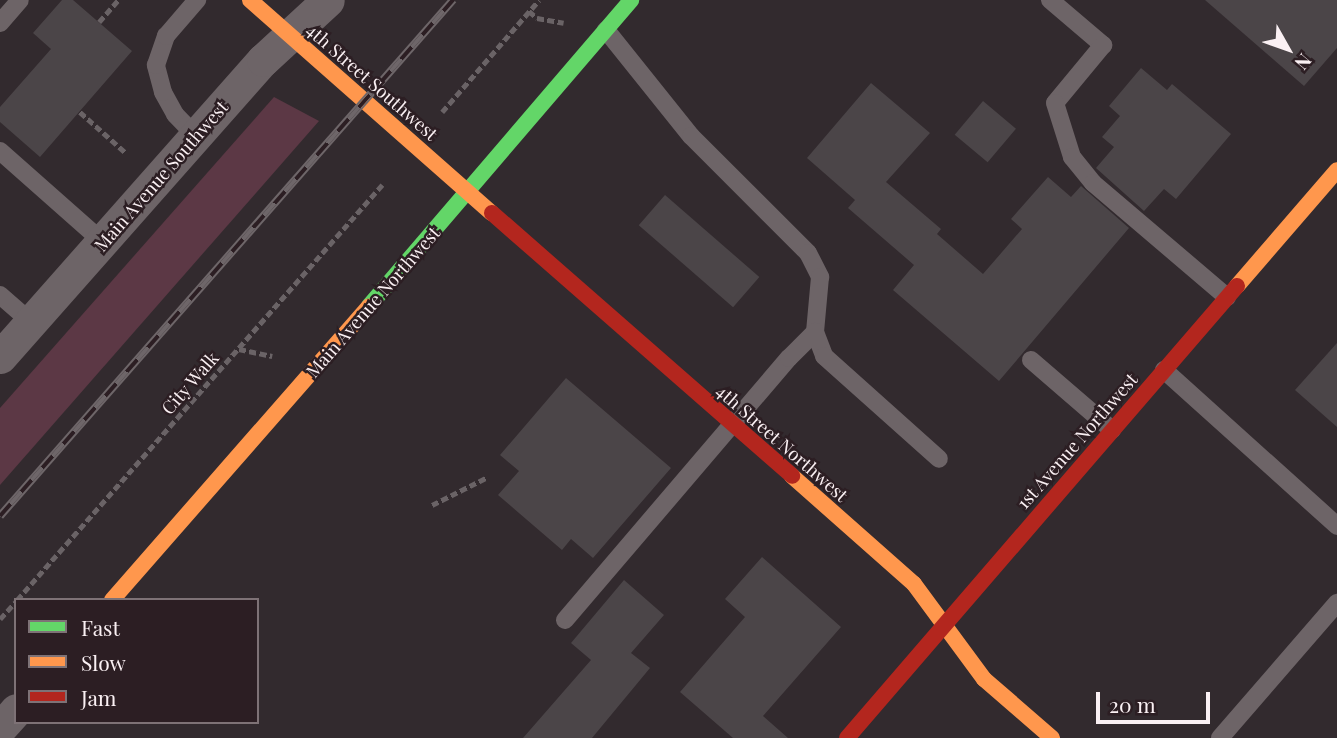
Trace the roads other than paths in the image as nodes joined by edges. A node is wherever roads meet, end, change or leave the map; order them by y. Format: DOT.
graph roads {
  1 [pos="20,0"];
  2 [pos="197,0"];
  3 [pos="250,0"];
  4 [pos="328,0"];
  5 [pos="631,0"];
  6 [pos="1050,0"];
  7 [pos="0,23"];
  8 [pos="606,30"];
  9 [pos="290,36"];
  10 [pos="196,136"];
  11 [pos="0,151"];
  12 [pos="1337,170"];
  13 [pos="468,193"];
  14 [pos="103,242"];
  15 [pos="0,295"];
  16 [pos="1227,297"];
  17 [pos="31,322"];
  18 [pos="815,332"];
  19 [pos="0,357"];
  20 [pos="1031,360"];
  21 [pos="1164,370"];
  22 [pos="732,425"];
  23 [pos="1112,430"];
  24 [pos="939,459"];
  25 [pos="1337,526"];
  26 [pos="114,598"];
  27 [pos="1337,603"];
  28 [pos="565,620"];
  29 [pos="943,625"];
  30 [pos="14,712"];
  31 [pos="0,728"];
  32 [pos="847,738"];
  33 [pos="1052,738"];
  34 [pos="1220,738"];
  1 -- 7 [label="lane"];
  2 -- 10 [label="lane"];
  3 -- 9 [label="street, 4th Street Southwest"];
  4 -- 9 [label="street, Main Avenue Southwest"];
  5 -- 8 [label="street, Main Avenue Northwest"];
  6 -- 16 [label="lane"];
  8 -- 13 [label="street, Main Avenue Northwest"];
  8 -- 18 [label="lane"];
  9 -- 10 [label="street, Main Avenue Southwest"];
  9 -- 13 [label="street, 4th Street Southwest"];
  10 -- 14 [label="street, Main Avenue Southwest"];
  11 -- 14 [label="lane"];
  12 -- 16 [label="street, 1st Avenue Northwest"];
  13 -- 22 [label="street, 4th Street Northwest"];
  13 -- 26 [label="street, Main Avenue Northwest"];
  14 -- 17 [label="street, Main Avenue Southwest"];
  15 -- 17 [label="lane"];
  16 -- 21 [label="street, 1st Avenue Northwest"];
  17 -- 19 [label="street, Main Avenue Southwest"];
  18 -- 22 [label="lane"];
  18 -- 24 [label="lane"];
  20 -- 23 [label="lane"];
  21 -- 23 [label="street, 1st Avenue Northwest"];
  21 -- 25 [label="lane"];
  22 -- 28 [label="lane"];
  22 -- 29 [label="street, 4th Street Northwest"];
  23 -- 29 [label="street, 1st Avenue Northwest"];
  27 -- 34 [label="lane"];
  29 -- 32 [label="street, 1st Avenue Northwest"];
  29 -- 33 [label="street, 4th Street Northwest"];
  30 -- 31 [label="street"];
}
